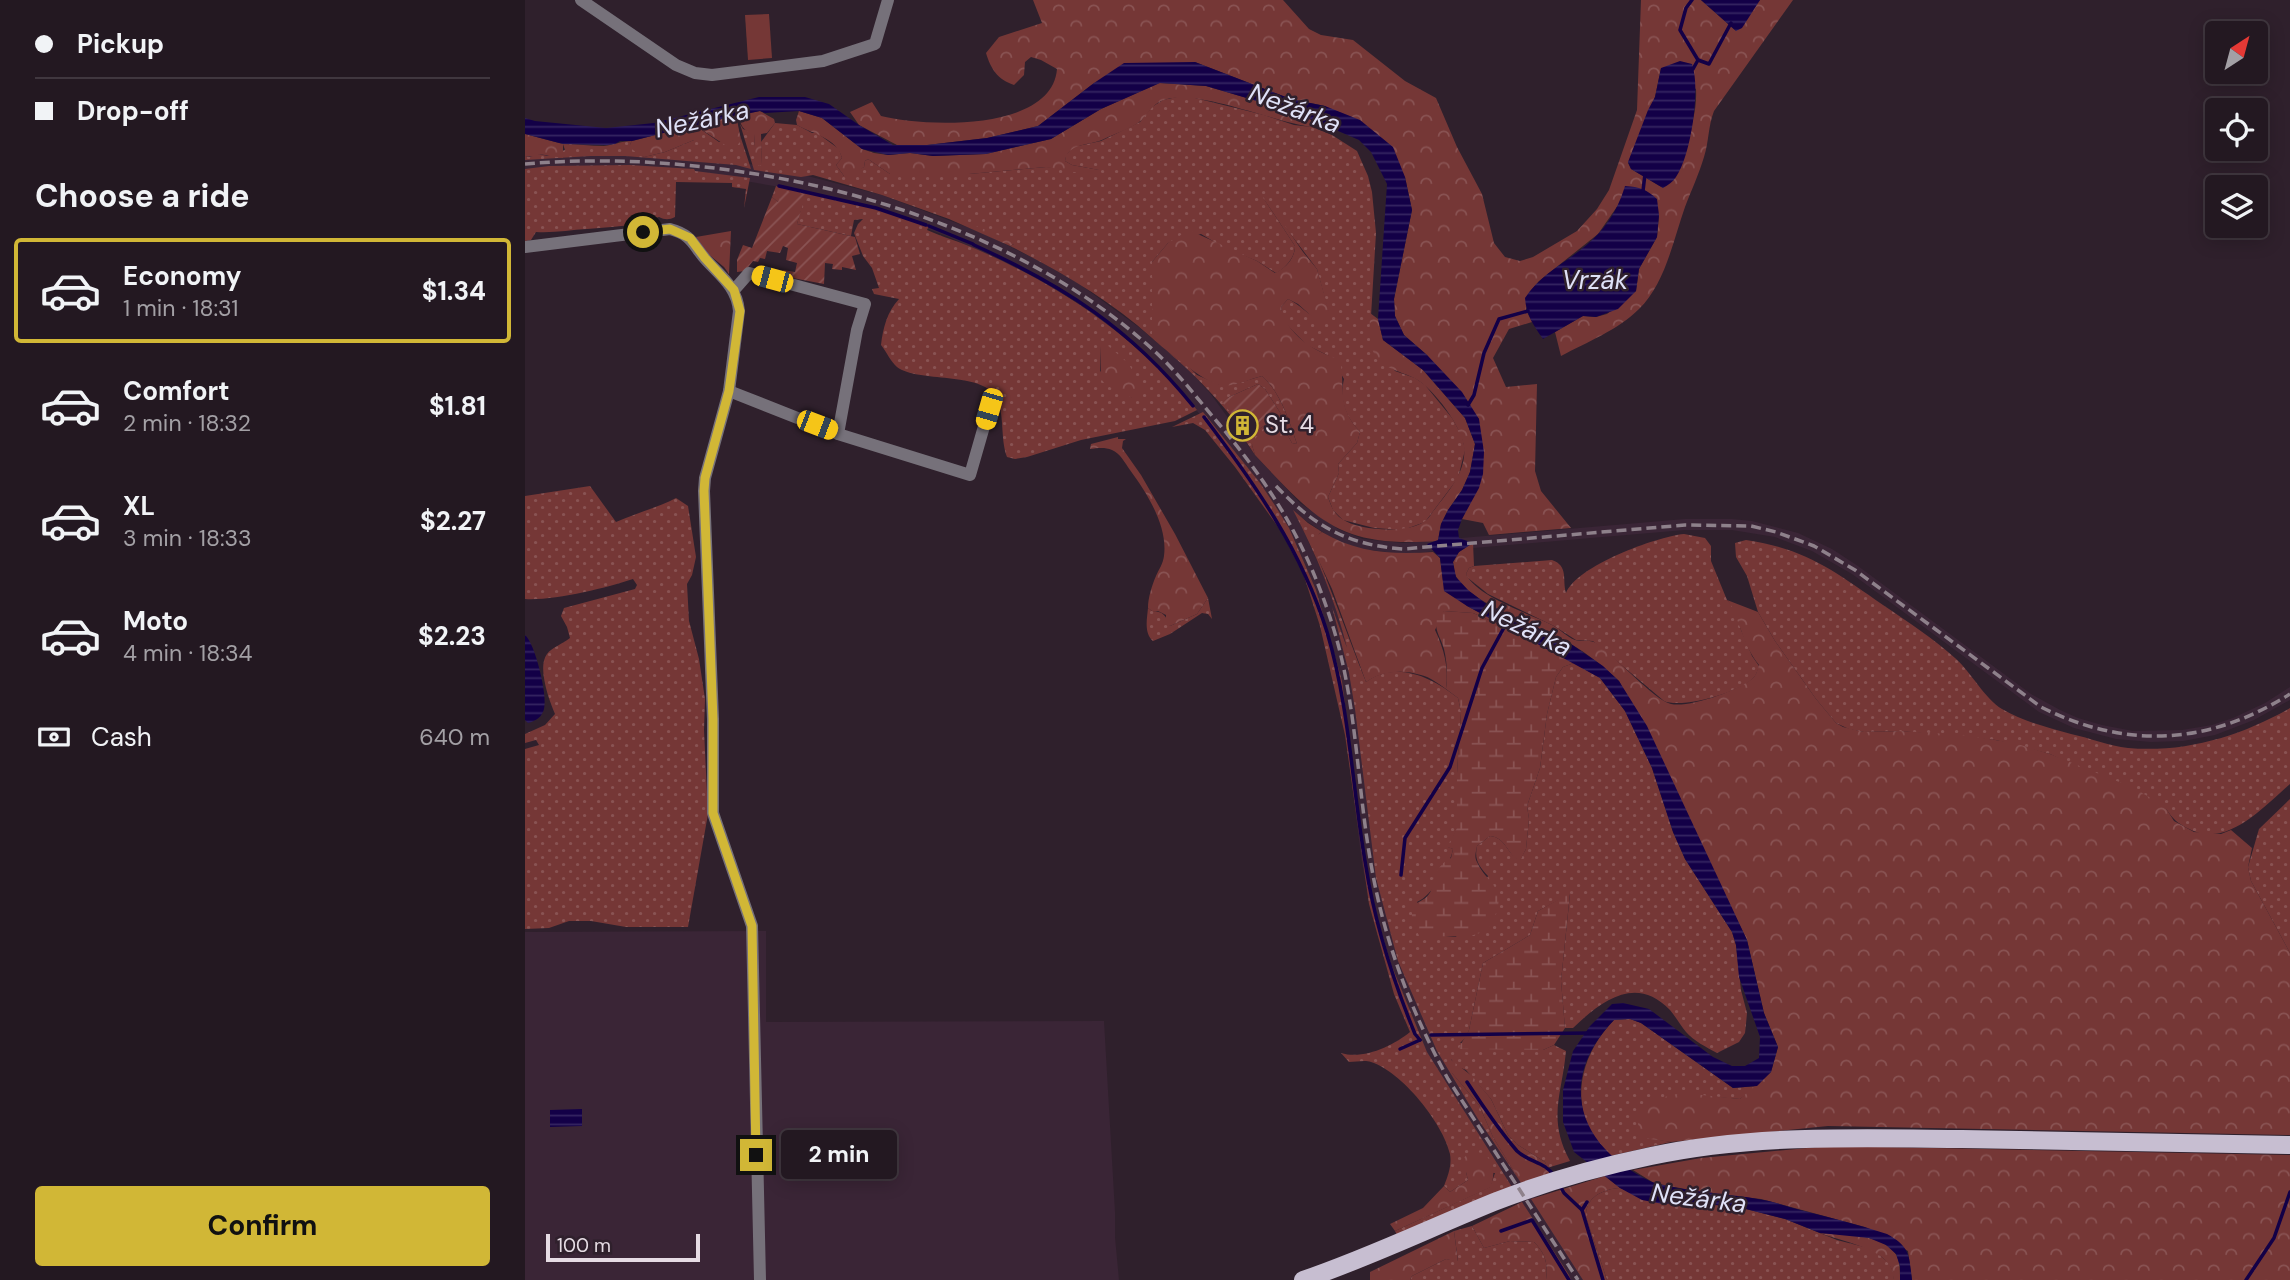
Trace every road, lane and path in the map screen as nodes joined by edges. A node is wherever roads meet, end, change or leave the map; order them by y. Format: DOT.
graph roads {
  1 [pos="581,0"];
  2 [pos="888,0"];
  3 [pos="525,247"];
  4 [pos="734,290"];
  5 [pos="729,391"];
  6 [pos="989,409"];
  7 [pos="838,434"];
  8 [pos="2290,1144"];
  9 [pos="760,1280"];
  10 [pos="1303,1280"];
  1 -- 2 [label="street"];
  3 -- 4 [label="street"];
  4 -- 5 [label="street"];
  4 -- 7 [label="street"];
  5 -- 7 [label="street"];
  5 -- 9 [label="street"];
  6 -- 7 [label="street"];
  8 -- 10 [label="main road"];
}
